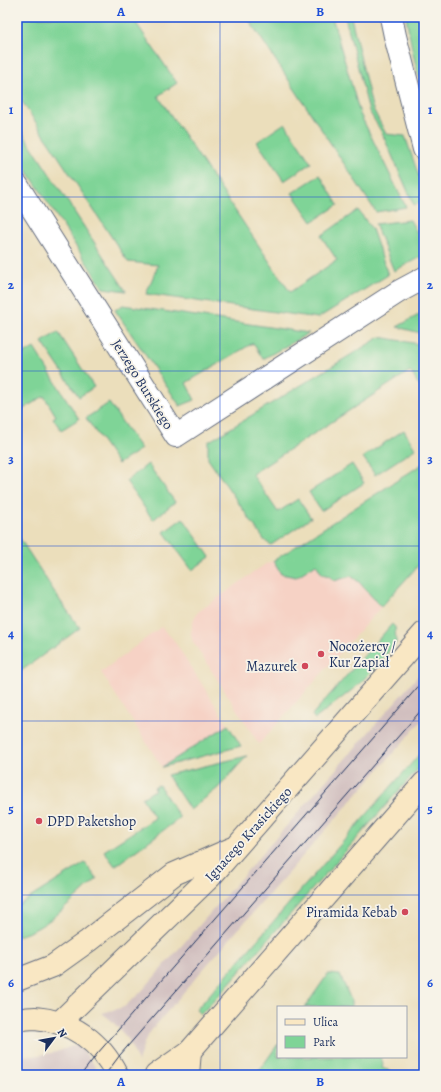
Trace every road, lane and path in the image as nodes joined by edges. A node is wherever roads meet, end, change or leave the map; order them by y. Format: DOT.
graph roads {
  1 [pos="391,17"];
  2 [pos="424,149"];
  3 [pos="17,185"];
  4 [pos="424,278"];
  5 [pos="424,633"];
  6 [pos="424,784"];
  7 [pos="238,846"];
  8 [pos="17,980"];
  9 [pos="17,1020"];
  10 [pos="59,1023"];
  11 [pos="190,1051"];
  12 [pos="117,1075"];
  13 [pos="156,1075"];
  14 [pos="188,1075"];
  1 -- 2 [label="street"];
  3 -- 4 [label="street, Jerzego Burskiego"];
  5 -- 7 [label="main road, Ignacego Krasickiego"];
  6 -- 11 [label="main road"];
  7 -- 8 [label="main road"];
  7 -- 10 [label="main road, Ignacego Krasickiego"];
  9 -- 10 [label="main road"];
  10 -- 12 [label="main road"];
  11 -- 13 [label="main road"];
  11 -- 14 [label="main road"];
}
